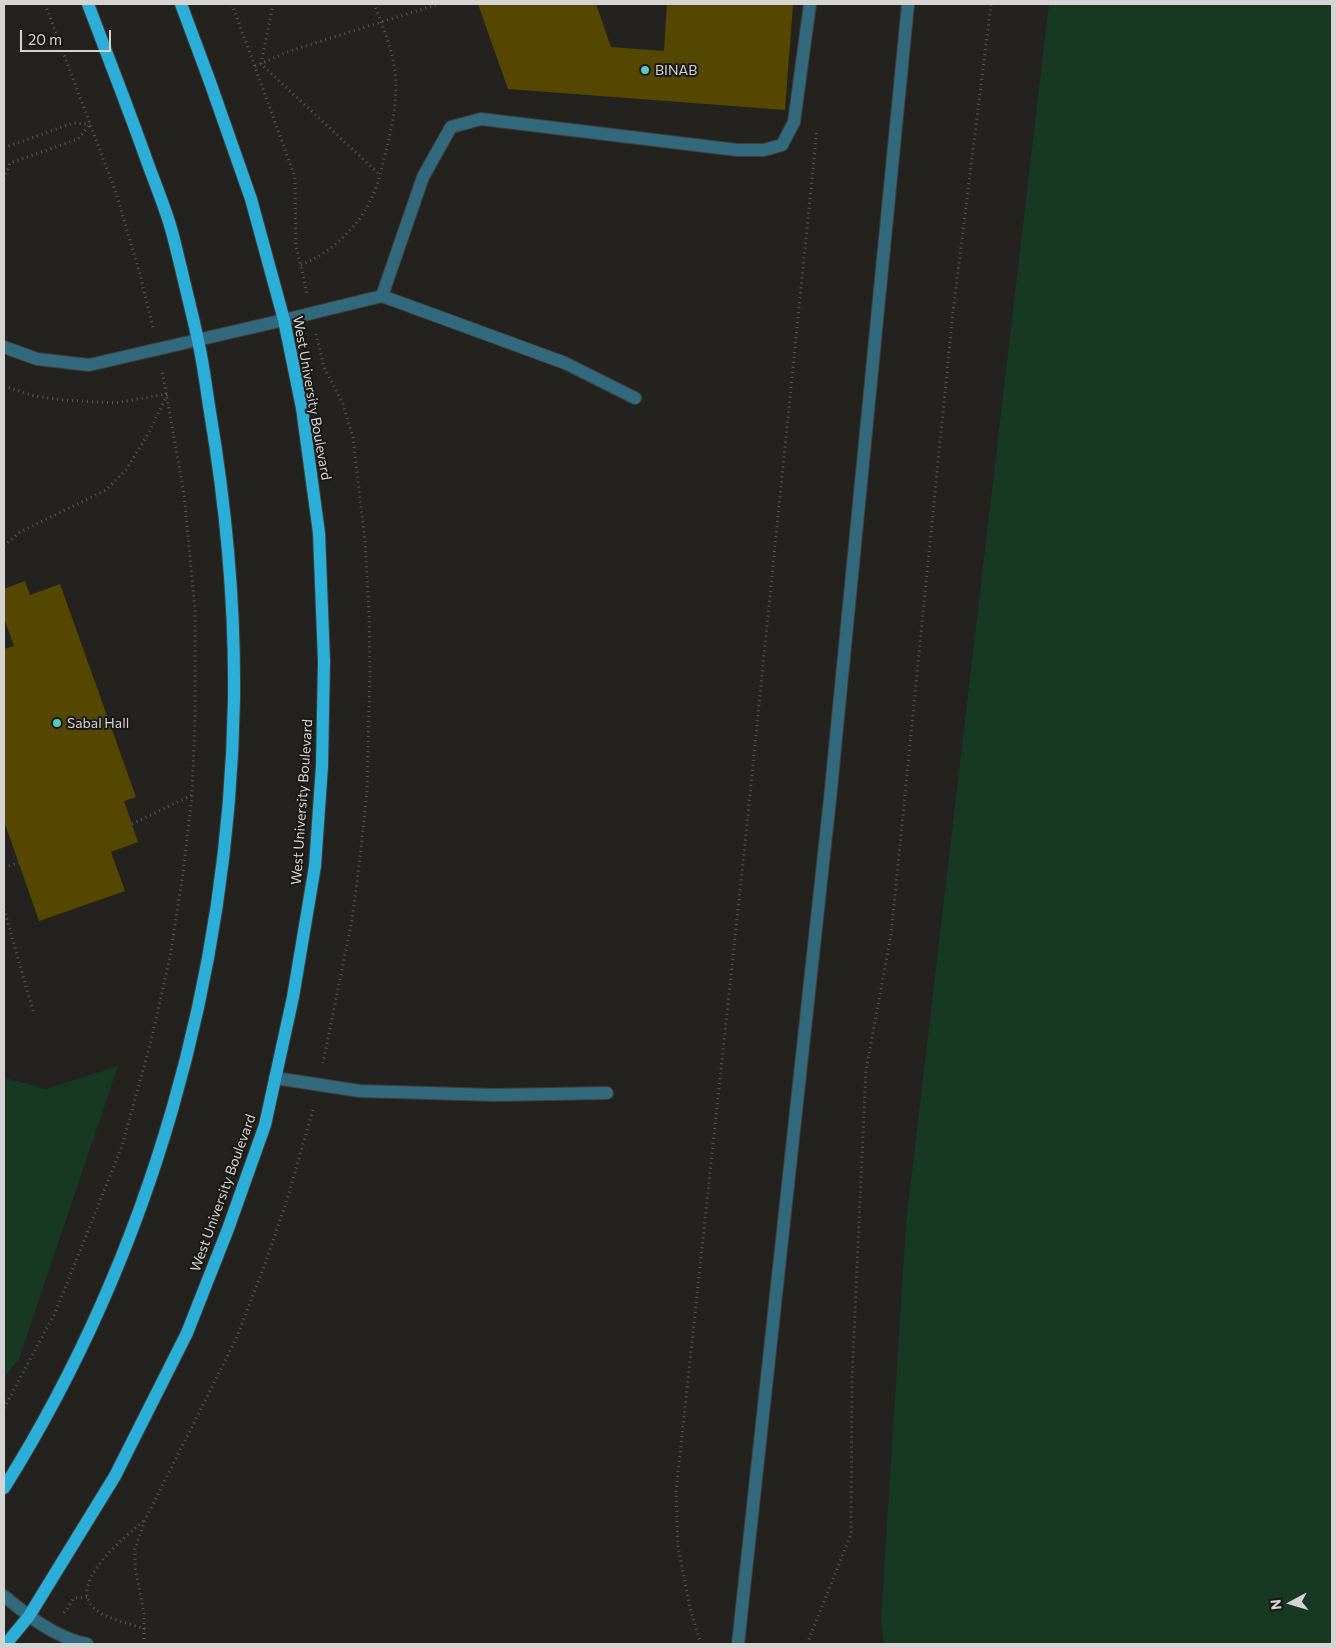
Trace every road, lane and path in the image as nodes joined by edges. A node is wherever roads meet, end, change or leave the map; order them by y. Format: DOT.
graph roads {
  1 [pos="45,4"];
  2 [pos="88,4"];
  3 [pos="181,4"];
  4 [pos="232,4"];
  5 [pos="273,4"];
  6 [pos="374,4"];
  7 [pos="438,4"];
  8 [pos="810,4"];
  9 [pos="908,4"];
  10 [pos="990,4"];
  11 [pos="381,21"];
  12 [pos="261,64"];
  13 [pos="255,66"];
  14 [pos="818,121"];
  15 [pos="90,124"];
  16 [pos="4,148"];
  17 [pos="380,174"];
  18 [pos="4,179"];
  19 [pos="301,266"];
  20 [pos="382,296"];
  21 [pos="312,313"];
  22 [pos="284,320"];
  23 [pos="198,339"];
  24 [pos="4,347"];
  25 [pos="158,349"];
  26 [pos="4,386"];
  27 [pos="167,394"];
  28 [pos="635,398"];
  29 [pos="4,546"];
  30 [pos="192,795"];
  31 [pos="132,824"];
  32 [pos="19,863"];
  33 [pos="4,867"];
  34 [pos="4,908"];
  35 [pos="33,1011"];
  36 [pos="275,1078"];
  37 [pos="318,1085"];
  38 [pos="607,1093"];
  39 [pos="4,1408"];
  40 [pos="4,1488"];
  41 [pos="145,1520"];
  42 [pos="4,1596"];
  43 [pos="29,1616"];
  44 [pos="145,1629"];
  45 [pos="6,1644"];
  46 [pos="87,1644"];
  47 [pos="144,1644"];
  48 [pos="701,1644"];
  49 [pos="738,1644"];
  50 [pos="806,1644"];
  1 -- 15 [label="path"];
  2 -- 23 [label="main road"];
  3 -- 22 [label="main road, West University Boulevard"];
  4 -- 13 [label="path"];
  5 -- 12 [label="path"];
  6 -- 11 [label="path"];
  7 -- 11 [label="path"];
  8 -- 20 [label="street"];
  9 -- 49 [label="street"];
  10 -- 50 [label="path"];
  11 -- 12 [label="path"];
  11 -- 17 [label="path"];
  12 -- 13 [label="path"];
  12 -- 17 [label="path"];
  13 -- 19 [label="path"];
  14 -- 48 [label="path"];
  15 -- 16 [label="path"];
  15 -- 18 [label="path"];
  15 -- 25 [label="path"];
  17 -- 19 [label="path"];
  19 -- 21 [label="path"];
  20 -- 21 [label="street"];
  20 -- 28 [label="street"];
  21 -- 22 [label="street"];
  21 -- 37 [label="path"];
  22 -- 23 [label="street"];
  22 -- 36 [label="main road, West University Boulevard"];
  23 -- 25 [label="street"];
  23 -- 40 [label="main road"];
  24 -- 25 [label="street"];
  25 -- 27 [label="path"];
  26 -- 27 [label="path"];
  27 -- 29 [label="path"];
  27 -- 30 [label="path"];
  30 -- 31 [label="path"];
  30 -- 39 [label="path"];
  32 -- 33 [label="path"];
  34 -- 35 [label="path"];
  36 -- 37 [label="street"];
  36 -- 43 [label="main road, West University Boulevard"];
  37 -- 38 [label="street"];
  37 -- 41 [label="path"];
  41 -- 44 [label="path"];
  41 -- 44 [label="path"];
  42 -- 43 [label="street"];
  43 -- 45 [label="main road, West University Boulevard"];
  43 -- 46 [label="street"];
  44 -- 47 [label="path"];
}
